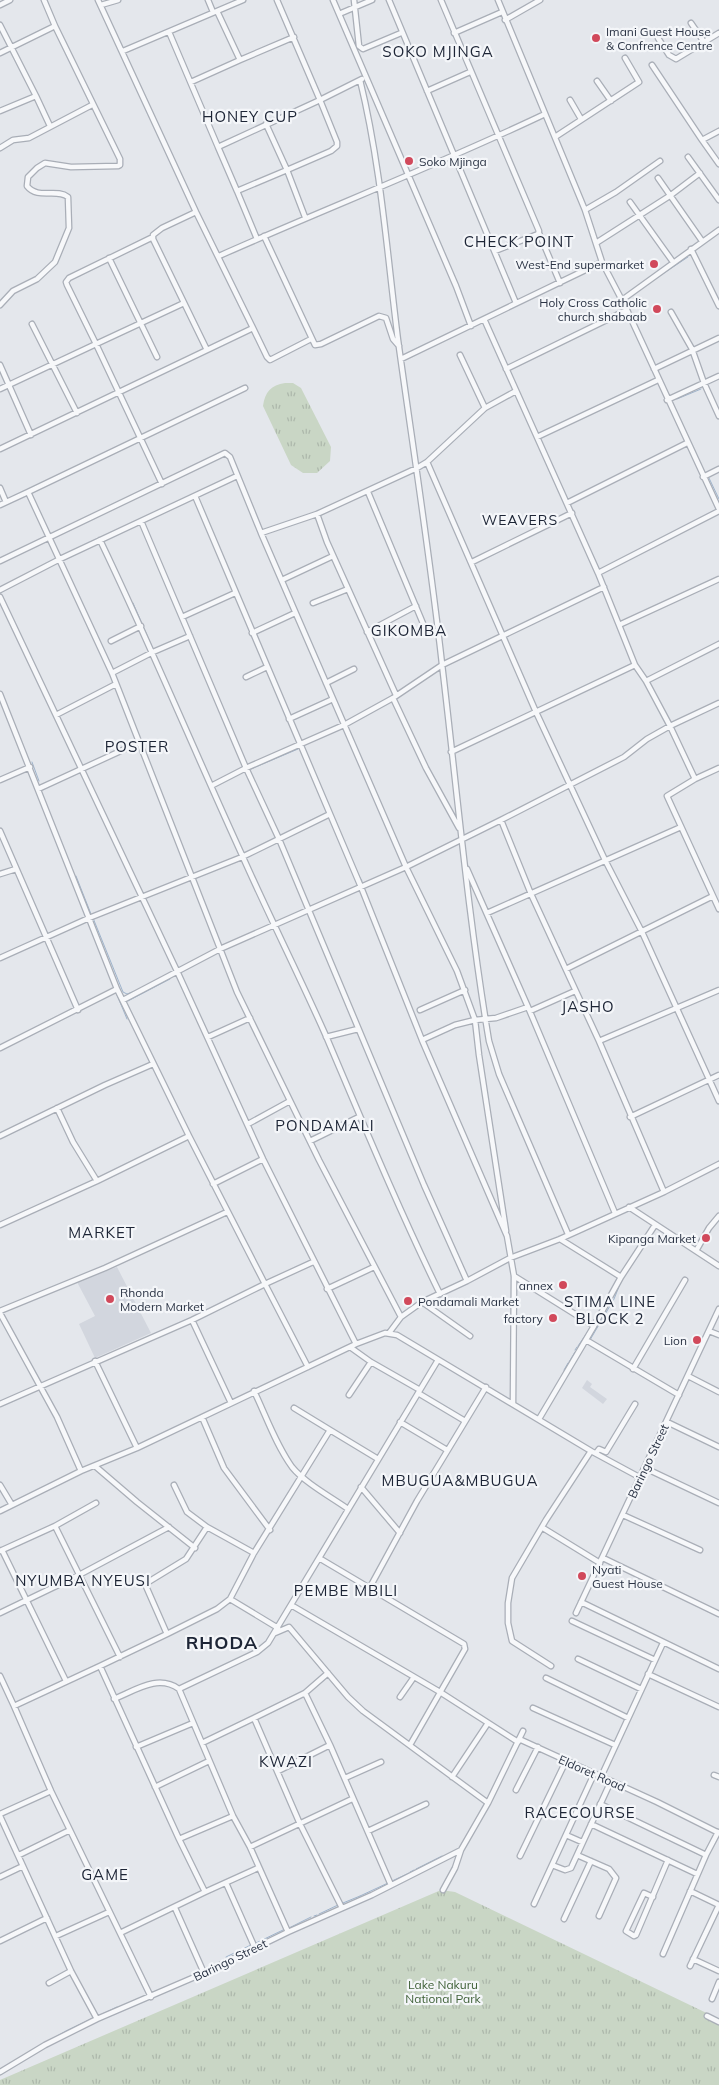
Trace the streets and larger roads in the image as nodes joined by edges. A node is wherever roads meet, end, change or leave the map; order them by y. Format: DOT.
graph roads {
  1 [pos="10,0"];
  2 [pos="44,0"];
  3 [pos="98,0"];
  4 [pos="118,0"];
  5 [pos="208,0"];
  6 [pos="243,0"];
  7 [pos="277,0"];
  8 [pos="333,0"];
  9 [pos="354,0"];
  10 [pos="372,0"];
  11 [pos="389,0"];
  12 [pos="441,0"];
  13 [pos="498,0"];
  14 [pos="540,0"];
  15 [pos="0,5"];
  16 [pos="101,5"];
  17 [pos="356,7"];
  18 [pos="215,11"];
  19 [pos="502,12"];
  20 [pos="339,14"];
  21 [pos="505,20"];
  22 [pos="692,23"];
  23 [pos="0,25"];
  24 [pos="55,26"];
  25 [pos="168,32"];
  26 [pos="401,33"];
  27 [pos="454,33"];
  28 [pos="719,33"];
  29 [pos="294,37"];
  30 [pos="658,38"];
  31 [pos="704,42"];
  32 [pos="10,48"];
  33 [pos="123,51"];
  34 [pos="0,53"];
  35 [pos="625,58"];
  36 [pos="240,60"];
  37 [pos="652,65"];
  38 [pos="470,72"];
  39 [pos="366,77"];
  40 [pos="360,80"];
  41 [pos="597,81"];
  42 [pos="191,82"];
  43 [pos="427,91"];
  44 [pos="36,96"];
  45 [pos="320,100"];
  46 [pos="570,100"];
  47 [pos="611,101"];
  48 [pos="92,105"];
  49 [pos="0,111"];
  50 [pos="545,114"];
  51 [pos="581,119"];
  52 [pos="266,124"];
  53 [pos="50,126"];
  54 [pos="719,131"];
  55 [pos="499,136"];
  56 [pos="555,137"];
  57 [pos="702,140"];
  58 [pos="218,147"];
  59 [pos="0,148"];
  60 [pos="454,155"];
  61 [pos="688,157"];
  62 [pos="660,161"];
  63 [pos="719,164"];
  64 [pos="286,170"];
  65 [pos="700,173"];
  66 [pos="409,175"];
  67 [pos="658,178"];
  68 [pos="380,186"];
  69 [pos="237,190"];
  70 [pos="671,194"];
  71 [pos="719,200"];
  72 [pos="630,202"];
  73 [pos="585,210"];
  74 [pos="196,212"];
  75 [pos="640,216"];
  76 [pos="305,217"];
  77 [pos="719,230"];
  78 [pos="539,234"];
  79 [pos="264,236"];
  80 [pos="153,237"];
  81 [pos="257,239"];
  82 [pos="702,241"];
  83 [pos="596,243"];
  84 [pos="691,248"];
  85 [pos="495,252"];
  86 [pos="219,256"];
  87 [pos="110,258"];
  88 [pos="602,262"];
  89 [pos="673,262"];
  90 [pos="560,283"];
  91 [pos="622,300"];
  92 [pos="184,302"];
  93 [pos="516,303"];
  94 [pos="0,305"];
  95 [pos="719,306"];
  96 [pos="627,310"];
  97 [pos="671,312"];
  98 [pos="484,319"];
  99 [pos="140,323"];
  100 [pos="32,324"];
  101 [pos="471,326"];
  102 [pos="253,328"];
  103 [pos="719,338"];
  104 [pos="311,339"];
  105 [pos="96,344"];
  106 [pos="399,346"];
  107 [pos="692,349"];
  108 [pos="207,350"];
  109 [pos="460,356"];
  110 [pos="157,357"];
  111 [pos="401,359"];
  112 [pos="0,365"];
  113 [pos="53,366"];
  114 [pos="506,369"];
  115 [pos="654,369"];
  116 [pos="719,376"];
  117 [pos="658,380"];
  118 [pos="704,383"];
  119 [pos="8,386"];
  120 [pos="245,388"];
  121 [pos="0,389"];
  122 [pos="516,391"];
  123 [pos="118,392"];
  124 [pos="667,400"];
  125 [pos="485,408"];
  126 [pos="77,413"];
  127 [pos="719,416"];
  128 [pos="31,435"];
  129 [pos="537,437"];
  130 [pos="140,439"];
  131 [pos="687,443"];
  132 [pos="0,449"];
  133 [pos="427,462"];
  134 [pos="417,468"];
  135 [pos="719,470"];
  136 [pos="237,476"];
  137 [pos="703,477"];
  138 [pos="162,484"];
  139 [pos="0,488"];
  140 [pos="28,492"];
  141 [pos="368,492"];
  142 [pos="195,496"];
  143 [pos="6,502"];
  144 [pos="567,503"];
  145 [pos="0,505"];
  146 [pos="719,510"];
  147 [pos="317,514"];
  148 [pos="572,514"];
  149 [pos="141,521"];
  150 [pos="261,533"];
  151 [pos="49,538"];
  152 [pos="100,540"];
  153 [pos="333,556"];
  154 [pos="60,558"];
  155 [pos="0,561"];
  156 [pos="472,562"];
  157 [pos="598,573"];
  158 [pos="284,579"];
  159 [pos="719,579"];
  160 [pos="604,587"];
  161 [pos="348,589"];
  162 [pos="0,590"];
  163 [pos="235,593"];
  164 [pos="0,597"];
  165 [pos="313,603"];
  166 [pos="416,606"];
  167 [pos="295,613"];
  168 [pos="182,617"];
  169 [pos="619,625"];
  170 [pos="141,626"];
  171 [pos="438,630"];
  172 [pos="367,632"];
  173 [pos="252,633"];
  174 [pos="190,636"];
  175 [pos="503,636"];
  176 [pos="111,641"];
  177 [pos="719,644"];
  178 [pos="153,652"];
  179 [pos="442,665"];
  180 [pos="635,665"];
  181 [pos="267,667"];
  182 [pos="354,669"];
  183 [pos="112,673"];
  184 [pos="246,677"];
  185 [pos="646,681"];
  186 [pos="326,683"];
  187 [pos="116,684"];
  188 [pos="0,694"];
  189 [pos="394,696"];
  190 [pos="333,700"];
  191 [pos="719,703"];
  192 [pos="536,712"];
  193 [pos="56,715"];
  194 [pos="289,719"];
  195 [pos="344,725"];
  196 [pos="670,726"];
  197 [pos="138,742"];
  198 [pos="300,745"];
  199 [pos="451,752"];
  200 [pos="30,767"];
  201 [pos="246,768"];
  202 [pos="719,768"];
  203 [pos="81,769"];
  204 [pos="695,779"];
  205 [pos="0,780"];
  206 [pos="570,785"];
  207 [pos="211,786"];
  208 [pos="38,789"];
  209 [pos="330,814"];
  210 [pos="501,820"];
  211 [pos="681,827"];
  212 [pos="0,831"];
  213 [pos="460,831"];
  214 [pos="279,839"];
  215 [pos="461,839"];
  216 [pos="242,857"];
  217 [pos="605,860"];
  218 [pos="464,863"];
  219 [pos="406,867"];
  220 [pos="16,869"];
  221 [pos="0,874"];
  222 [pos="192,877"];
  223 [pos="361,887"];
  224 [pos="531,894"];
  225 [pos="713,896"];
  226 [pos="142,898"];
  227 [pos="719,909"];
  228 [pos="309,910"];
  229 [pos="487,913"];
  230 [pos="89,918"];
  231 [pos="275,924"];
  232 [pos="642,932"];
  233 [pos="45,938"];
  234 [pos="220,949"];
  235 [pos="0,958"];
  236 [pos="566,969"];
  237 [pos="177,971"];
  238 [pos="117,988"];
  239 [pos="465,990"];
  240 [pos="719,990"];
  241 [pos="574,991"];
  242 [pos="123,1000"];
  243 [pos="677,1008"];
  244 [pos="529,1009"];
  245 [pos="78,1010"];
  246 [pos="420,1010"];
  247 [pos="250,1018"];
  248 [pos="476,1020"];
  249 [pos="486,1020"];
  250 [pos="358,1028"];
  251 [pos="208,1037"];
  252 [pos="326,1037"];
  253 [pos="422,1040"];
  254 [pos="598,1041"];
  255 [pos="0,1048"];
  256 [pos="153,1064"];
  257 [pos="719,1075"];
  258 [pos="709,1079"];
  259 [pos="290,1101"];
  260 [pos="719,1101"];
  261 [pos="58,1108"];
  262 [pos="359,1117"];
  263 [pos="630,1117"];
  264 [pos="248,1124"];
  265 [pos="0,1136"];
  266 [pos="189,1136"];
  267 [pos="310,1141"];
  268 [pos="263,1159"];
  269 [pos="719,1164"];
  270 [pos="97,1181"];
  271 [pos="213,1184"];
  272 [pos="664,1192"];
  273 [pos="629,1207"];
  274 [pos="227,1212"];
  275 [pos="615,1213"];
  276 [pos="719,1216"];
  277 [pos="0,1225"];
  278 [pos="655,1225"];
  279 [pos="568,1234"];
  280 [pos="507,1236"];
  281 [pos="560,1239"];
  282 [pos="696,1251"];
  283 [pos="510,1258"];
  284 [pos="313,1262"];
  285 [pos="719,1266"];
  286 [pos="374,1268"];
  287 [pos="514,1276"];
  288 [pos="622,1276"];
  289 [pos="685,1280"];
  290 [pos="467,1282"];
  291 [pos="265,1284"];
  292 [pos="327,1289"];
  293 [pos="440,1294"];
  294 [pos="422,1302"];
  295 [pos="719,1309"];
  296 [pos="0,1312"];
  297 [pos="401,1317"];
  298 [pos="192,1320"];
  299 [pos="594,1326"];
  300 [pos="709,1331"];
  301 [pos="390,1333"];
  302 [pos="719,1335"];
  303 [pos="470,1336"];
  304 [pos="586,1340"];
  305 [pos="356,1344"];
  306 [pos="350,1347"];
  307 [pos="438,1360"];
  308 [pos="95,1361"];
  309 [pos="371,1362"];
  310 [pos="308,1367"];
  311 [pos="634,1369"];
  312 [pos="688,1376"];
  313 [pos="40,1387"];
  314 [pos="486,1387"];
  315 [pos="254,1391"];
  316 [pos="419,1391"];
  317 [pos="719,1392"];
  318 [pos="349,1395"];
  319 [pos="679,1395"];
  320 [pos="231,1403"];
  321 [pos="513,1403"];
  322 [pos="0,1404"];
  323 [pos="635,1404"];
  324 [pos="294,1408"];
  325 [pos="202,1417"];
  326 [pos="539,1419"];
  327 [pos="465,1421"];
  328 [pos="400,1422"];
  329 [pos="667,1422"];
  330 [pos="330,1430"];
  331 [pos="719,1447"];
  332 [pos="137,1448"];
  333 [pos="448,1450"];
  334 [pos="593,1452"];
  335 [pos="378,1459"];
  336 [pos="96,1466"];
  337 [pos="645,1468"];
  338 [pos="81,1471"];
  339 [pos="303,1477"];
  340 [pos="641,1478"];
  341 [pos="0,1484"];
  342 [pos="174,1486"];
  343 [pos="361,1487"];
  344 [pos="96,1503"];
  345 [pos="719,1503"];
  346 [pos="12,1506"];
  347 [pos="348,1509"];
  348 [pos="0,1511"];
  349 [pos="623,1514"];
  350 [pos="55,1526"];
  351 [pos="169,1527"];
  352 [pos="207,1527"];
  353 [pos="543,1528"];
  354 [pos="270,1530"];
  355 [pos="400,1533"];
  356 [pos="195,1548"];
  357 [pos="1,1550"];
  358 [pos="700,1550"];
  359 [pos="254,1553"];
  360 [pos="319,1558"];
  361 [pos="602,1560"];
  362 [pos="79,1575"];
  363 [pos="369,1589"];
  364 [pos="230,1599"];
  365 [pos="27,1600"];
  366 [pos="581,1602"];
  367 [pos="291,1605"];
  368 [pos="0,1613"];
  369 [pos="576,1613"];
  370 [pos="719,1614"];
  371 [pos="572,1621"];
  372 [pos="278,1628"];
  373 [pos="167,1634"];
  374 [pos="275,1634"];
  375 [pos="663,1643"];
  376 [pos="120,1656"];
  377 [pos="578,1659"];
  378 [pos="655,1660"];
  379 [pos="100,1666"];
  380 [pos="551,1666"];
  381 [pos="719,1669"];
  382 [pos="328,1673"];
  383 [pos="648,1674"];
  384 [pos="0,1676"];
  385 [pos="414,1677"];
  386 [pos="546,1678"];
  387 [pos="66,1681"];
  388 [pos="180,1689"];
  389 [pos="641,1689"];
  390 [pos="440,1692"];
  391 [pos="305,1693"];
  392 [pos="400,1697"];
  393 [pos="114,1699"];
  394 [pos="14,1706"];
  395 [pos="719,1707"];
  396 [pos="533,1708"];
  397 [pos="254,1718"];
  398 [pos="628,1718"];
  399 [pos="193,1723"];
  400 [pos="488,1723"];
  401 [pos="523,1731"];
  402 [pos="519,1740"];
  403 [pos="202,1743"];
  404 [pos="330,1745"];
  405 [pos="615,1745"];
  406 [pos="410,1746"];
  407 [pos="136,1747"];
  408 [pos="538,1747"];
  409 [pos="209,1761"];
  410 [pos="566,1761"];
  411 [pos="382,1762"];
  412 [pos="278,1771"];
  413 [pos="594,1774"];
  414 [pos="452,1777"];
  415 [pos="601,1777"];
  416 [pos="345,1778"];
  417 [pos="611,1781"];
  418 [pos="155,1787"];
  419 [pos="52,1790"];
  420 [pos="516,1790"];
  421 [pos="352,1799"];
  422 [pos="488,1803"];
  423 [pos="426,1804"];
  424 [pos="600,1804"];
  425 [pos="0,1815"];
  426 [pos="233,1816"];
  427 [pos="300,1824"];
  428 [pos="591,1824"];
  429 [pos="70,1830"];
  430 [pos="368,1831"];
  431 [pos="718,1832"];
  432 [pos="566,1835"];
  433 [pos="179,1839"];
  434 [pos="582,1842"];
  435 [pos="250,1847"];
  436 [pos="461,1850"];
  437 [pos="19,1855"];
  438 [pos="577,1855"];
  439 [pos="706,1855"];
  440 [pos="520,1856"];
  441 [pos="668,1860"];
  442 [pos="591,1861"];
  443 [pos="552,1865"];
  444 [pos="23,1866"];
  445 [pos="258,1868"];
  446 [pos="696,1874"];
  447 [pos="0,1877"];
  448 [pos="226,1882"];
  449 [pos="391,1885"];
  450 [pos="444,1890"];
  451 [pos="690,1891"];
  452 [pos="205,1892"];
  453 [pos="652,1897"];
  454 [pos="534,1904"];
  455 [pos="719,1905"];
  456 [pos="175,1908"];
  457 [pos="342,1908"];
  458 [pos="109,1912"];
  459 [pos="599,1916"];
  460 [pos="47,1918"];
  461 [pos="564,1919"];
  462 [pos="288,1932"];
  463 [pos="120,1933"];
  464 [pos="56,1936"];
  465 [pos="0,1941"];
  466 [pos="255,1948"];
  467 [pos="663,1954"];
  468 [pos="693,1959"];
  469 [pos="690,1966"];
  470 [pos="71,1971"];
  471 [pos="719,1972"];
  472 [pos="204,1973"];
  473 [pos="48,1982"];
  474 [pos="719,1982"];
  475 [pos="151,1997"];
  476 [pos="712,1999"];
  477 [pos="707,2016"];
  478 [pos="97,2019"];
  479 [pos="719,2022"];
  480 [pos="0,2072"];
  1 -- 15 [label="street"];
  2 -- 24 [label="street"];
  3 -- 16 [label="street"];
  4 -- 16 [label="street"];
  5 -- 18 [label="street"];
  6 -- 18 [label="street"];
  7 -- 29 [label="street"];
  8 -- 20 [label="street"];
  9 -- 17 [label="street"];
  10 -- 17 [label="street"];
  11 -- 26 [label="street"];
  12 -- 27 [label="street"];
  13 -- 19 [label="street"];
  14 -- 21 [label="street"];
  16 -- 33 [label="street"];
  17 -- 20 [label="street"];
  17 -- 26 [label="street"];
  18 -- 25 [label="street"];
  18 -- 36 [label="street"];
  19 -- 21 [label="street"];
  19 -- 27 [label="street"];
  20 -- 39 [label="street"];
  21 -- 50 [label="street"];
  22 -- 31 [label="street"];
  23 -- 32 [label="street"];
  24 -- 32 [label="street"];
  24 -- 48 [label="street"];
  25 -- 33 [label="street"];
  25 -- 42 [label="street"];
  26 -- 43 [label="street"];
  27 -- 38 [label="street"];
  28 -- 31 [label="street"];
  29 -- 36 [label="street"];
  29 -- 45 [label="street"];
  30 -- 31 [label="street"];
  32 -- 34 [label="street"];
  32 -- 44 [label="street"];
  33 -- 74 [label="street"];
  35 -- 47 [label="street"];
  36 -- 42 [label="street"];
  37 -- 57 [label="street"];
  38 -- 43 [label="street"];
  38 -- 55 [label="street"];
  39 -- 40 [label="street"];
  39 -- 66 [label="street"];
  40 -- 45 [label="street"];
  40 -- 68 [label="street"];
  41 -- 47 [label="street"];
  42 -- 58 [label="street"];
  43 -- 60 [label="street"];
  44 -- 49 [label="street"];
  44 -- 53 [label="street"];
  45 -- 52 [label="street"];
  45 -- 64 [label="street"];
  46 -- 51 [label="street"];
  47 -- 51 [label="street"];
  48 -- 53 [label="street"];
  48 -- 94 [label="street"];
  50 -- 55 [label="street"];
  50 -- 56 [label="street"];
  51 -- 56 [label="street"];
  52 -- 58 [label="street"];
  52 -- 64 [label="street"];
  53 -- 59 [label="street"];
  54 -- 57 [label="street"];
  55 -- 60 [label="street"];
  55 -- 78 [label="street"];
  56 -- 73 [label="street"];
  57 -- 63 [label="street"];
  58 -- 69 [label="street"];
  60 -- 66 [label="street"];
  60 -- 85 [label="street"];
  61 -- 65 [label="street"];
  62 -- 73 [label="street"];
  64 -- 69 [label="street"];
  64 -- 76 [label="street"];
  65 -- 70 [label="street"];
  65 -- 71 [label="street"];
  66 -- 68 [label="street"];
  66 -- 101 [label="street"];
  67 -- 70 [label="street"];
  68 -- 76 [label="street"];
  68 -- 106 [label="street"];
  69 -- 81 [label="street"];
  70 -- 75 [label="street"];
  70 -- 82 [label="street"];
  72 -- 75 [label="street"];
  73 -- 83 [label="street"];
  74 -- 80 [label="street"];
  74 -- 86 [label="street"];
  75 -- 83 [label="street"];
  75 -- 89 [label="street"];
  76 -- 79 [label="street"];
  77 -- 82 [label="street"];
  78 -- 85 [label="street"];
  78 -- 90 [label="street"];
  79 -- 81 [label="street"];
  79 -- 104 [label="street"];
  80 -- 87 [label="street"];
  80 -- 92 [label="street"];
  81 -- 86 [label="street"];
  82 -- 84 [label="street"];
  83 -- 88 [label="street"];
  84 -- 89 [label="street"];
  84 -- 95 [label="street"];
  85 -- 93 [label="street"];
  86 -- 102 [label="street"];
  87 -- 99 [label="street"];
  87 -- 105 [label="street"];
  88 -- 90 [label="street"];
  88 -- 91 [label="street"];
  89 -- 91 [label="street"];
  90 -- 93 [label="street"];
  91 -- 96 [label="street"];
  92 -- 99 [label="street"];
  92 -- 108 [label="street"];
  93 -- 98 [label="street"];
  96 -- 114 [label="street"];
  96 -- 115 [label="street"];
  97 -- 107 [label="street"];
  98 -- 101 [label="street"];
  98 -- 114 [label="street"];
  99 -- 105 [label="street"];
  99 -- 110 [label="street"];
  100 -- 113 [label="street"];
  101 -- 111 [label="street"];
  102 -- 104 [label="street"];
  102 -- 108 [label="street"];
  103 -- 107 [label="street"];
  104 -- 106 [label="street"];
  105 -- 113 [label="street"];
  105 -- 123 [label="street"];
  106 -- 111 [label="street"];
  107 -- 115 [label="street"];
  107 -- 118 [label="street"];
  108 -- 123 [label="street"];
  109 -- 125 [label="street"];
  111 -- 134 [label="street"];
  112 -- 119 [label="street"];
  113 -- 119 [label="street"];
  113 -- 126 [label="street"];
  114 -- 122 [label="street"];
  115 -- 117 [label="street"];
  116 -- 118 [label="street"];
  117 -- 124 [label="street"];
  117 -- 129 [label="street"];
  118 -- 124 [label="street"];
  118 -- 127 [label="street"];
  119 -- 121 [label="street"];
  119 -- 128 [label="street"];
  120 -- 130 [label="street"];
  122 -- 125 [label="street"];
  122 -- 129 [label="street"];
  123 -- 126 [label="street"];
  123 -- 130 [label="street"];
  124 -- 131 [label="street"];
  125 -- 133 [label="street"];
  126 -- 128 [label="street"];
  128 -- 132 [label="street"];
  129 -- 144 [label="street"];
  130 -- 138 [label="street"];
  130 -- 140 [label="street"];
  131 -- 137 [label="street"];
  131 -- 144 [label="street"];
  133 -- 134 [label="street"];
  133 -- 156 [label="street"];
  134 -- 141 [label="street"];
  134 -- 171 [label="street"];
  135 -- 137 [label="street"];
  136 -- 138 [label="street"];
  136 -- 142 [label="street"];
  136 -- 150 [label="street"];
  137 -- 146 [label="street"];
  138 -- 151 [label="street"];
  139 -- 143 [label="street"];
  140 -- 143 [label="street"];
  140 -- 151 [label="street"];
  141 -- 147 [label="street"];
  141 -- 166 [label="street"];
  142 -- 149 [label="street"];
  142 -- 163 [label="street"];
  143 -- 145 [label="street"];
  144 -- 148 [label="street"];
  146 -- 157 [label="street"];
  147 -- 150 [label="street"];
  147 -- 153 [label="street"];
  148 -- 156 [label="street"];
  148 -- 157 [label="street"];
  149 -- 152 [label="street"];
  149 -- 168 [label="street"];
  150 -- 167 [label="street"];
  151 -- 154 [label="street"];
  151 -- 155 [label="street"];
  152 -- 154 [label="street"];
  152 -- 170 [label="street"];
  153 -- 158 [label="street"];
  153 -- 161 [label="street"];
  154 -- 162 [label="street"];
  154 -- 183 [label="street"];
  156 -- 175 [label="street"];
  157 -- 160 [label="street"];
  159 -- 169 [label="street"];
  160 -- 169 [label="street"];
  160 -- 175 [label="street"];
  161 -- 165 [label="street"];
  161 -- 172 [label="street"];
  163 -- 168 [label="street"];
  163 -- 173 [label="street"];
  164 -- 193 [label="street"];
  166 -- 171 [label="street"];
  166 -- 172 [label="street"];
  167 -- 173 [label="street"];
  167 -- 186 [label="street"];
  168 -- 174 [label="street"];
  169 -- 180 [label="street"];
  170 -- 176 [label="street"];
  170 -- 178 [label="street"];
  171 -- 179 [label="street"];
  172 -- 189 [label="street"];
  173 -- 181 [label="street"];
  174 -- 178 [label="street"];
  174 -- 201 [label="street"];
  175 -- 179 [label="street"];
  175 -- 192 [label="street"];
  177 -- 185 [label="street"];
  178 -- 183 [label="street"];
  178 -- 207 [label="street"];
  179 -- 189 [label="street"];
  179 -- 199 [label="street"];
  180 -- 185 [label="street"];
  180 -- 192 [label="street"];
  181 -- 184 [label="street"];
  181 -- 194 [label="street"];
  182 -- 186 [label="street"];
  183 -- 187 [label="street"];
  185 -- 196 [label="street"];
  186 -- 190 [label="street"];
  187 -- 193 [label="street"];
  187 -- 197 [label="street"];
  188 -- 200 [label="street"];
  189 -- 195 [label="street"];
  189 -- 213 [label="street"];
  190 -- 194 [label="street"];
  190 -- 195 [label="street"];
  191 -- 196 [label="street"];
  192 -- 199 [label="street"];
  192 -- 206 [label="street"];
  193 -- 203 [label="street"];
  194 -- 198 [label="street"];
  195 -- 198 [label="street"];
  195 -- 219 [label="street"];
  196 -- 204 [label="street"];
  196 -- 206 [label="street"];
  197 -- 203 [label="street"];
  197 -- 222 [label="street"];
  198 -- 201 [label="street"];
  198 -- 209 [label="street"];
  199 -- 213 [label="street"];
  200 -- 205 [label="street"];
  200 -- 208 [label="street"];
  201 -- 207 [label="street"];
  201 -- 214 [label="street"];
  202 -- 204 [label="street"];
  203 -- 208 [label="street"];
  203 -- 226 [label="street"];
  204 -- 211 [label="street"];
  206 -- 210 [label="street"];
  206 -- 217 [label="street"];
  207 -- 216 [label="street"];
  208 -- 230 [label="street"];
  209 -- 214 [label="street"];
  209 -- 223 [label="street"];
  210 -- 215 [label="street"];
  210 -- 224 [label="street"];
  211 -- 217 [label="street"];
  211 -- 225 [label="street"];
  212 -- 220 [label="street"];
  213 -- 215 [label="street"];
  214 -- 216 [label="street"];
  214 -- 228 [label="street"];
  215 -- 218 [label="street"];
  215 -- 219 [label="street"];
  216 -- 222 [label="street"];
  216 -- 231 [label="street"];
  217 -- 224 [label="street"];
  217 -- 232 [label="street"];
  218 -- 229 [label="street"];
  218 -- 249 [label="street"];
  219 -- 223 [label="street"];
  219 -- 239 [label="street"];
  220 -- 221 [label="street"];
  220 -- 233 [label="street"];
  222 -- 226 [label="street"];
  222 -- 234 [label="street"];
  223 -- 228 [label="street"];
  223 -- 253 [label="street"];
  224 -- 229 [label="street"];
  224 -- 236 [label="street"];
  225 -- 227 [label="street"];
  225 -- 232 [label="street"];
  226 -- 230 [label="street"];
  226 -- 237 [label="street"];
  228 -- 231 [label="street"];
  228 -- 250 [label="street"];
  229 -- 244 [label="street"];
  230 -- 233 [label="street"];
  230 -- 238 [label="street"];
  231 -- 234 [label="street"];
  231 -- 252 [label="street"];
  232 -- 236 [label="street"];
  232 -- 243 [label="street"];
  233 -- 235 [label="street"];
  233 -- 245 [label="street"];
  234 -- 237 [label="street"];
  234 -- 247 [label="street"];
  236 -- 241 [label="street"];
  237 -- 242 [label="street"];
  237 -- 251 [label="street"];
  238 -- 242 [label="street"];
  238 -- 245 [label="street"];
  239 -- 246 [label="street"];
  239 -- 248 [label="street"];
  240 -- 243 [label="street"];
  241 -- 244 [label="street"];
  241 -- 254 [label="street"];
  242 -- 256 [label="street"];
  243 -- 254 [label="street"];
  243 -- 258 [label="street"];
  244 -- 249 [label="street"];
  244 -- 275 [label="street"];
  245 -- 255 [label="street"];
  247 -- 251 [label="street"];
  247 -- 259 [label="street"];
  248 -- 249 [label="street"];
  248 -- 253 [label="street"];
  248 -- 280 [label="street"];
  249 -- 279 [label="street"];
  250 -- 252 [label="street"];
  250 -- 290 [label="street"];
  251 -- 264 [label="street"];
  252 -- 262 [label="street"];
  253 -- 280 [label="street"];
  254 -- 263 [label="street"];
  256 -- 261 [label="street"];
  256 -- 266 [label="street"];
  257 -- 258 [label="street"];
  258 -- 260 [label="street"];
  258 -- 263 [label="street"];
  259 -- 264 [label="street"];
  259 -- 267 [label="street"];
  261 -- 265 [label="street"];
  261 -- 270 [label="street"];
  262 -- 267 [label="street"];
  262 -- 293 [label="street"];
  263 -- 272 [label="street"];
  264 -- 268 [label="street"];
  266 -- 270 [label="street"];
  266 -- 271 [label="street"];
  267 -- 286 [label="street"];
  268 -- 271 [label="street"];
  268 -- 284 [label="street"];
  269 -- 272 [label="street"];
  270 -- 277 [label="street"];
  271 -- 274 [label="street"];
  272 -- 273 [label="street"];
  273 -- 275 [label="street"];
  273 -- 278 [label="street"];
  274 -- 291 [label="street"];
  274 -- 296 [label="street"];
  275 -- 279 [label="street"];
  276 -- 282 [label="street"];
  278 -- 282 [label="street"];
  278 -- 288 [label="street"];
  279 -- 281 [label="street"];
  280 -- 283 [label="street"];
  281 -- 283 [label="street"];
  281 -- 288 [label="street"];
  282 -- 285 [label="street"];
  283 -- 287 [label="street"];
  283 -- 290 [label="street"];
  284 -- 291 [label="street"];
  284 -- 292 [label="street"];
  286 -- 292 [label="street"];
  286 -- 297 [label="street"];
  287 -- 299 [label="street"];
  287 -- 321 [label="street"];
  288 -- 299 [label="street"];
  289 -- 311 [label="street"];
  290 -- 293 [label="street"];
  291 -- 298 [label="street"];
  291 -- 310 [label="street"];
  292 -- 305 [label="street"];
  293 -- 294 [label="street"];
  294 -- 297 [label="street"];
  294 -- 303 [label="street"];
  295 -- 300 [label="street, Baringo Street"];
  296 -- 313 [label="street"];
  297 -- 301 [label="street"];
  298 -- 308 [label="street"];
  298 -- 320 [label="street"];
  299 -- 304 [label="street"];
  300 -- 302 [label="street"];
  300 -- 312 [label="street, Baringo Street"];
  301 -- 305 [label="street"];
  301 -- 307 [label="street"];
  304 -- 311 [label="street"];
  304 -- 326 [label="street"];
  305 -- 306 [label="street"];
  306 -- 309 [label="street"];
  306 -- 310 [label="street"];
  307 -- 314 [label="street"];
  307 -- 316 [label="street"];
  308 -- 313 [label="street"];
  308 -- 332 [label="street"];
  309 -- 316 [label="street"];
  309 -- 318 [label="street"];
  310 -- 315 [label="street"];
  311 -- 319 [label="street"];
  312 -- 317 [label="street"];
  312 -- 319 [label="street, Baringo Street"];
  313 -- 322 [label="street"];
  313 -- 338 [label="street"];
  314 -- 321 [label="street"];
  314 -- 327 [label="street"];
  315 -- 320 [label="street"];
  315 -- 339 [label="street"];
  316 -- 327 [label="street"];
  316 -- 328 [label="street"];
  319 -- 329 [label="street, Baringo Street"];
  320 -- 325 [label="street"];
  321 -- 326 [label="street"];
  323 -- 334 [label="street"];
  324 -- 330 [label="street"];
  325 -- 332 [label="street"];
  325 -- 354 [label="street"];
  326 -- 334 [label="street"];
  327 -- 333 [label="street"];
  328 -- 333 [label="street"];
  328 -- 335 [label="street"];
  329 -- 331 [label="street"];
  329 -- 337 [label="street, Baringo Street"];
  330 -- 335 [label="street"];
  330 -- 339 [label="street"];
  332 -- 336 [label="street"];
  333 -- 355 [label="street"];
  334 -- 340 [label="street"];
  334 -- 353 [label="street"];
  335 -- 343 [label="street"];
  336 -- 338 [label="street"];
  336 -- 351 [label="street"];
  337 -- 340 [label="street, Baringo Street"];
  337 -- 345 [label="street"];
  338 -- 346 [label="street"];
  339 -- 347 [label="street"];
  339 -- 354 [label="street"];
  340 -- 349 [label="street, Baringo Street"];
  341 -- 346 [label="street"];
  342 -- 352 [label="street"];
  343 -- 347 [label="street"];
  343 -- 355 [label="street"];
  344 -- 350 [label="street"];
  346 -- 348 [label="street"];
  347 -- 360 [label="street"];
  349 -- 358 [label="street"];
  349 -- 361 [label="street, Baringo Street"];
  350 -- 357 [label="street"];
  350 -- 362 [label="street"];
  351 -- 356 [label="street"];
  351 -- 362 [label="street"];
  352 -- 356 [label="street"];
  352 -- 359 [label="street"];
  353 -- 361 [label="street"];
  353 -- 380 [label="street"];
  354 -- 359 [label="street"];
  355 -- 363 [label="street"];
  356 -- 373 [label="street"];
  357 -- 365 [label="street"];
  359 -- 364 [label="street"];
  360 -- 363 [label="street"];
  360 -- 367 [label="street"];
  361 -- 366 [label="street, Baringo Street"];
  361 -- 370 [label="street"];
  362 -- 365 [label="street"];
  362 -- 376 [label="street"];
  363 -- 390 [label="street"];
  364 -- 372 [label="street"];
  364 -- 373 [label="street"];
  365 -- 368 [label="street"];
  365 -- 387 [label="street"];
  366 -- 369 [label="street, Baringo Street"];
  366 -- 375 [label="street"];
  367 -- 372 [label="street"];
  367 -- 385 [label="street, Eldoret Road"];
  371 -- 378 [label="street"];
  372 -- 374 [label="street"];
  373 -- 376 [label="street"];
  374 -- 382 [label="street"];
  374 -- 388 [label="street"];
  375 -- 378 [label="street"];
  375 -- 381 [label="street"];
  376 -- 379 [label="street"];
  377 -- 389 [label="street"];
  378 -- 383 [label="street"];
  379 -- 387 [label="street"];
  379 -- 393 [label="street"];
  382 -- 391 [label="street"];
  382 -- 406 [label="street"];
  383 -- 389 [label="street"];
  383 -- 395 [label="street"];
  384 -- 394 [label="street"];
  385 -- 390 [label="street, Eldoret Road"];
  385 -- 392 [label="street"];
  386 -- 398 [label="street"];
  387 -- 394 [label="street"];
  388 -- 393 [label="street"];
  388 -- 399 [label="street"];
  389 -- 398 [label="street"];
  390 -- 400 [label="street, Eldoret Road"];
  390 -- 406 [label="street"];
  391 -- 397 [label="street"];
  391 -- 404 [label="street"];
  393 -- 407 [label="street"];
  394 -- 419 [label="street"];
  396 -- 405 [label="street"];
  397 -- 403 [label="street"];
  397 -- 412 [label="street"];
  398 -- 405 [label="street"];
  399 -- 403 [label="street"];
  399 -- 407 [label="street"];
  400 -- 402 [label="street, Eldoret Road"];
  400 -- 414 [label="street"];
  401 -- 402 [label="street"];
  402 -- 408 [label="street, Eldoret Road"];
  402 -- 422 [label="street"];
  403 -- 409 [label="street"];
  404 -- 412 [label="street"];
  404 -- 416 [label="street"];
  405 -- 415 [label="street"];
  406 -- 414 [label="street"];
  407 -- 418 [label="street"];
  408 -- 410 [label="street, Eldoret Road"];
  408 -- 420 [label="street"];
  409 -- 418 [label="street"];
  409 -- 426 [label="street"];
  410 -- 413 [label="street, Eldoret Road"];
  410 -- 440 [label="street"];
  411 -- 416 [label="street"];
  412 -- 427 [label="street"];
  413 -- 415 [label="street, Eldoret Road"];
  413 -- 432 [label="street"];
  414 -- 422 [label="street"];
  415 -- 417 [label="street, Eldoret Road"];
  416 -- 421 [label="street"];
  417 -- 424 [label="street"];
  417 -- 431 [label="street, Eldoret Road"];
  418 -- 433 [label="street"];
  419 -- 425 [label="street"];
  419 -- 429 [label="street"];
  421 -- 427 [label="street"];
  421 -- 430 [label="street"];
  422 -- 436 [label="street"];
  423 -- 430 [label="street"];
  424 -- 428 [label="street"];
  424 -- 439 [label="street"];
  425 -- 437 [label="street"];
  426 -- 433 [label="street"];
  426 -- 435 [label="street"];
  427 -- 435 [label="street"];
  427 -- 457 [label="street"];
  428 -- 434 [label="street"];
  428 -- 441 [label="street"];
  429 -- 437 [label="street"];
  429 -- 458 [label="street"];
  430 -- 449 [label="street"];
  431 -- 439 [label="street"];
  432 -- 434 [label="street"];
  432 -- 443 [label="street"];
  433 -- 452 [label="street"];
  434 -- 438 [label="street"];
  435 -- 445 [label="street"];
  436 -- 449 [label="street, Baringo Street"];
  436 -- 450 [label="street"];
  437 -- 444 [label="street"];
  438 -- 442 [label="street"];
  438 -- 443 [label="street"];
  439 -- 446 [label="street"];
  441 -- 446 [label="street"];
  441 -- 453 [label="street"];
  442 -- 459 [label="street"];
  442 -- 461 [label="street"];
  443 -- 454 [label="street"];
  444 -- 447 [label="street"];
  444 -- 460 [label="street"];
  445 -- 448 [label="street"];
  445 -- 462 [label="street"];
  446 -- 451 [label="street"];
  448 -- 452 [label="street"];
  448 -- 466 [label="street"];
  449 -- 457 [label="street, Baringo Street"];
  451 -- 455 [label="street"];
  451 -- 467 [label="street"];
  452 -- 456 [label="street"];
  453 -- 453 [label="street"];
  455 -- 468 [label="street"];
  456 -- 463 [label="street"];
  456 -- 472 [label="street"];
  457 -- 462 [label="street, Baringo Street"];
  458 -- 463 [label="street"];
  458 -- 464 [label="street"];
  460 -- 464 [label="street"];
  460 -- 465 [label="street"];
  462 -- 466 [label="street, Baringo Street"];
  463 -- 475 [label="street"];
  464 -- 470 [label="street"];
  466 -- 472 [label="street, Baringo Street"];
  468 -- 469 [label="street"];
  468 -- 471 [label="street"];
  470 -- 473 [label="street"];
  470 -- 478 [label="street"];
  472 -- 475 [label="street, Baringo Street"];
  474 -- 476 [label="street"];
  475 -- 478 [label="street, Baringo Street"];
  477 -- 479 [label="street"];
  478 -- 480 [label="street, Baringo Street"];
}
